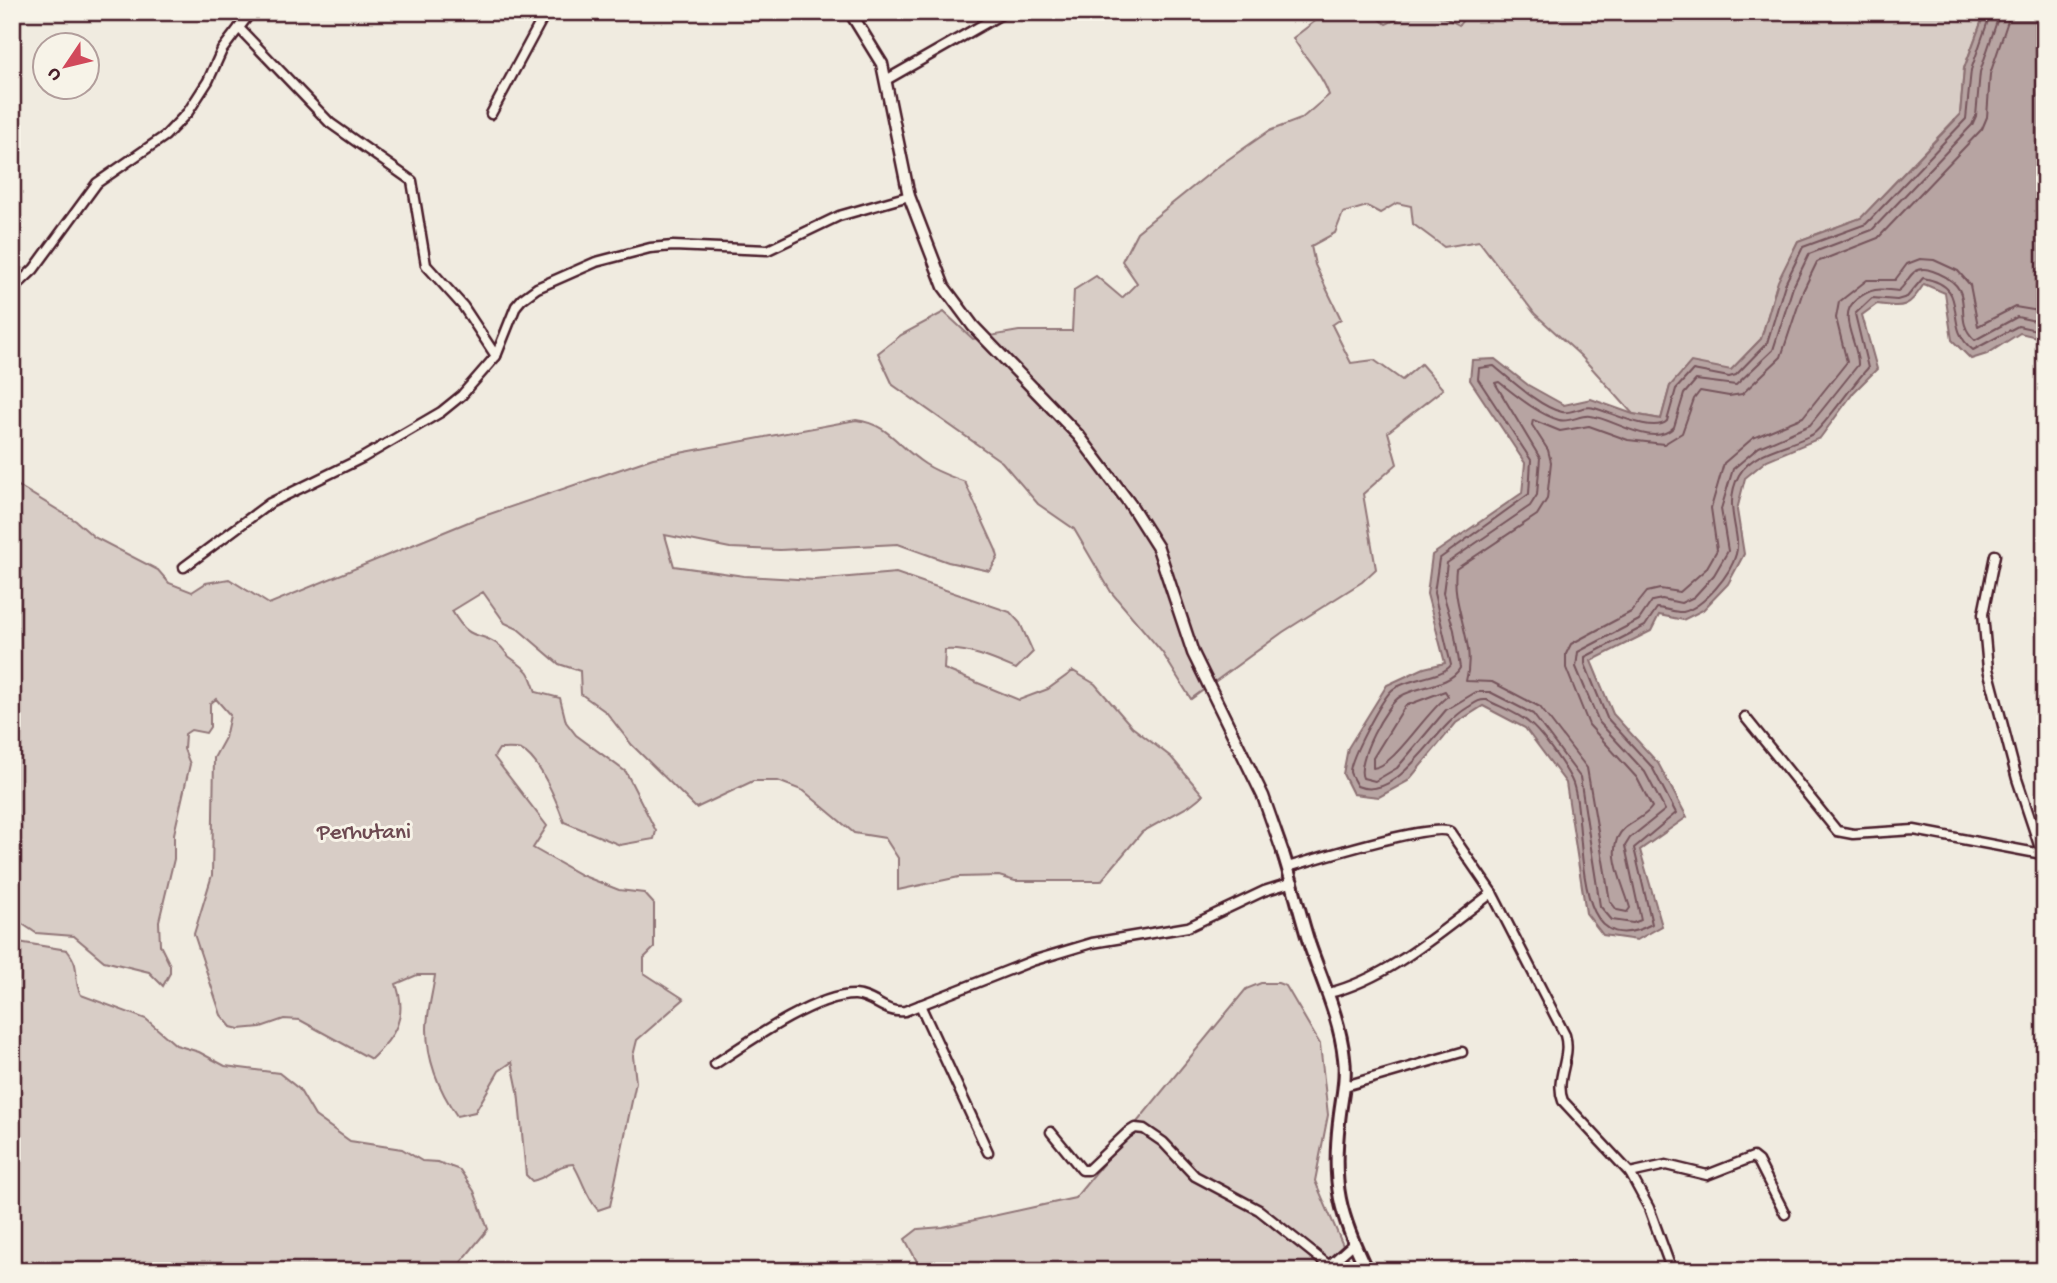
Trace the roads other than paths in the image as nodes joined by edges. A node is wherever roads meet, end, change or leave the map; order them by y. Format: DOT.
graph roads {
  1 [pos="251,12"];
  2 [pos="540,12"];
  3 [pos="850,12"];
  4 [pos="1005,12"];
  5 [pos="239,27"];
  6 [pos="886,80"];
  7 [pos="491,114"];
  8 [pos="909,196"];
  9 [pos="12,290"];
  10 [pos="496,356"];
  11 [pos="1995,555"];
  12 [pos="184,567"];
  13 [pos="1745,716"];
  14 [pos="1283,853"];
  15 [pos="2043,859"];
  16 [pos="1288,867"];
  17 [pos="1293,882"];
  18 [pos="1492,893"];
  19 [pos="1329,993"];
  20 [pos="920,1005"];
  21 [pos="1462,1052"];
  22 [pos="715,1064"];
  23 [pos="1345,1086"];
  24 [pos="1051,1132"];
  25 [pos="988,1152"];
  26 [pos="1630,1173"];
  27 [pos="1785,1214"];
  28 [pos="1353,1244"];
  29 [pos="1326,1268"];
  30 [pos="1367,1271"];
  31 [pos="1672,1271"];
  1 -- 5 [label="street"];
  2 -- 7 [label="street"];
  3 -- 6 [label="street"];
  4 -- 6 [label="street"];
  5 -- 9 [label="street"];
  5 -- 10 [label="street"];
  6 -- 8 [label="street"];
  8 -- 10 [label="street"];
  8 -- 14 [label="street"];
  10 -- 12 [label="street"];
  11 -- 15 [label="street"];
  13 -- 15 [label="street"];
  14 -- 16 [label="main road"];
  16 -- 17 [label="main road"];
  16 -- 18 [label="street"];
  17 -- 19 [label="main road"];
  17 -- 20 [label="street"];
  18 -- 19 [label="street"];
  18 -- 26 [label="street"];
  19 -- 23 [label="main road"];
  20 -- 22 [label="street"];
  20 -- 25 [label="street"];
  21 -- 23 [label="street"];
  23 -- 28 [label="main road"];
  24 -- 29 [label="street"];
  26 -- 27 [label="street"];
  26 -- 31 [label="street"];
  28 -- 29 [label="street"];
  28 -- 30 [label="main road"];
}
